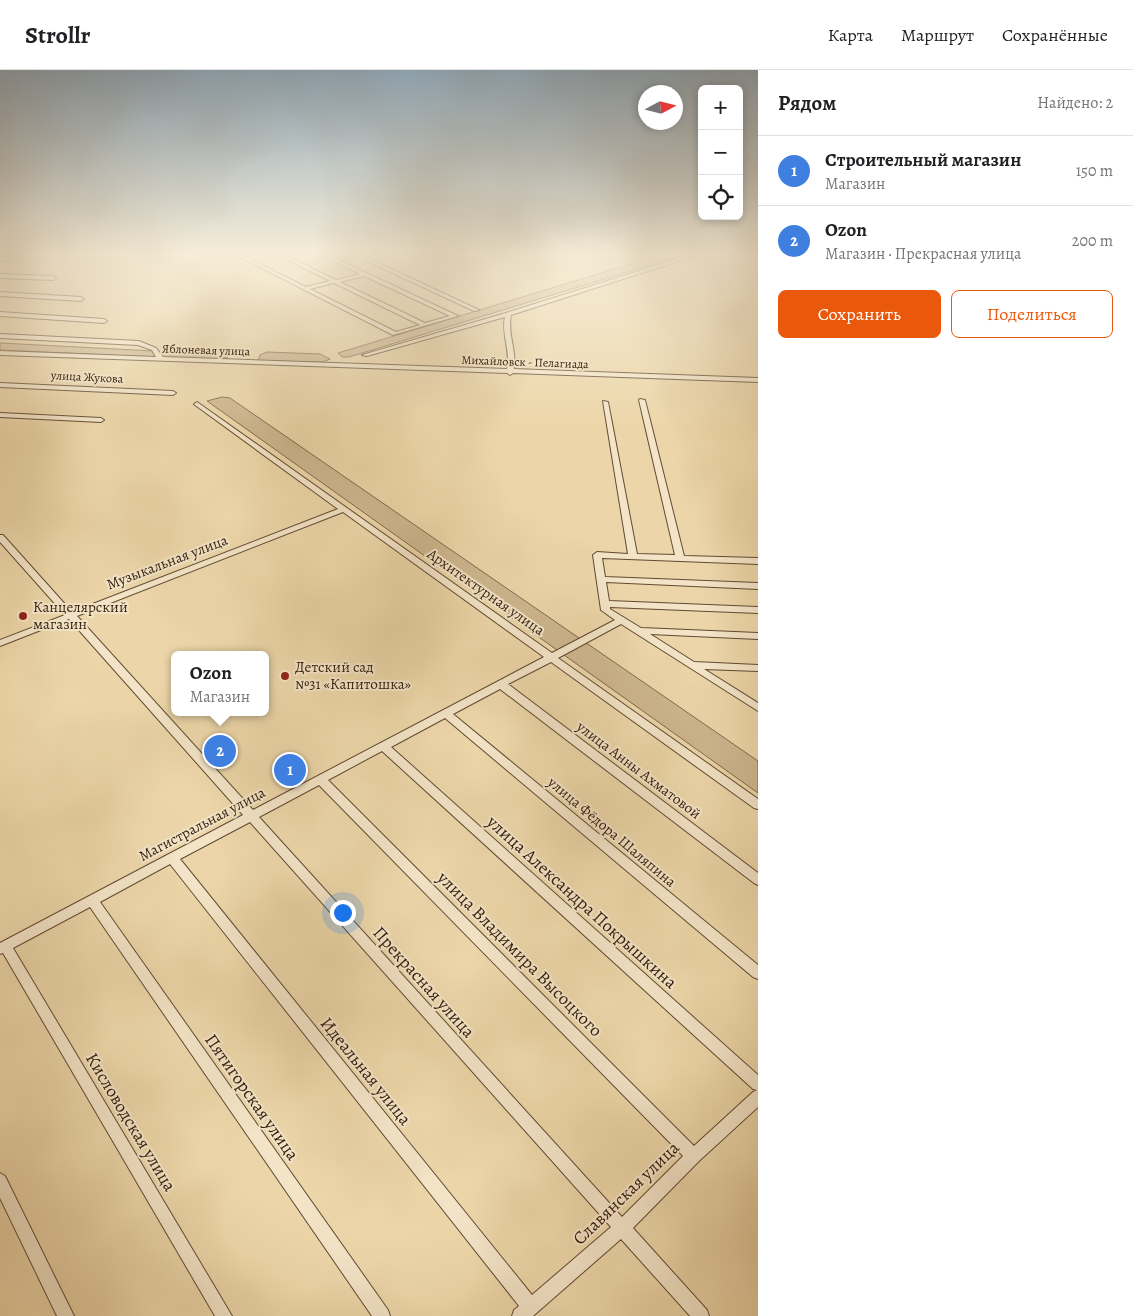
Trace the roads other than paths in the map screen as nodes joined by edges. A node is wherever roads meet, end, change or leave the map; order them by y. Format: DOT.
graph roads {
  1 [pos="349,311"];
  2 [pos="396,311"];
  3 [pos="445,311"];
  4 [pos="517,311"];
  5 [pos="0,314"];
  6 [pos="508,314"];
  7 [pos="104,321"];
  8 [pos="425,325"];
  9 [pos="0,336"];
  10 [pos="0,353"];
  11 [pos="364,355"];
  12 [pos="161,360"];
  13 [pos="290,364"];
  14 [pos="510,373"];
  15 [pos="758,380"];
  16 [pos="0,385"];
  17 [pos="174,393"];
  18 [pos="642,400"];
  19 [pos="605,402"];
  20 [pos="198,404"];
  21 [pos="0,415"];
  22 [pos="101,420"];
  23 [pos="344,509"];
  24 [pos="0,537"];
  25 [pos="633,556"];
  26 [pos="680,558"];
  27 [pos="758,561"];
  28 [pos="602,579"];
  29 [pos="758,586"];
  30 [pos="606,604"];
  31 [pos="758,610"];
  32 [pos="70,616"];
  33 [pos="622,620"];
  34 [pos="638,631"];
  35 [pos="758,636"];
  36 [pos="0,643"];
  37 [pos="552,657"];
  38 [pos="690,665"];
  39 [pos="758,668"];
  40 [pos="501,684"];
  41 [pos="757,707"];
  42 [pos="446,713"];
  43 [pos="383,746"];
  44 [pos="320,779"];
  45 [pos="758,805"];
  46 [pos="250,816"];
  47 [pos="172,858"];
  48 [pos="758,880"];
  49 [pos="92,900"];
  50 [pos="3,948"];
  51 [pos="758,973"];
  52 [pos="758,1084"];
  53 [pos="758,1097"];
  54 [pos="694,1156"];
  55 [pos="0,1181"];
  56 [pos="623,1227"];
  57 [pos="525,1311"];
  58 [pos="66,1316"];
  59 [pos="224,1316"];
  60 [pos="382,1316"];
  61 [pos="701,1316"];
  1 -- 8 [label="street"];
  2 -- 8 [label="street"];
  3 -- 8 [label="street"];
  4 -- 6 [label="street"];
  5 -- 7 [label="street"];
  6 -- 11 [label="street"];
  6 -- 14 [label="street"];
  9 -- 12 [label="street"];
  10 -- 12 [label="street, Яблоневая улица"];
  12 -- 13 [label="street, Яблоневая улица"];
  13 -- 14 [label="street, Михайловск - Пелагиада"];
  14 -- 15 [label="street, Михайловск - Пелагиада"];
  16 -- 17 [label="street, улица Жукова"];
  18 -- 26 [label="street"];
  19 -- 25 [label="street"];
  20 -- 23 [label="street, Архитектурная улица"];
  21 -- 22 [label="street"];
  23 -- 32 [label="street, Музыкальная улица"];
  23 -- 37 [label="street, Архитектурная улица"];
  24 -- 32 [label="street, Прекрасная улица"];
  25 -- 26 [label="street"];
  25 -- 28 [label="street"];
  26 -- 27 [label="street"];
  28 -- 29 [label="street"];
  28 -- 30 [label="street"];
  30 -- 31 [label="street"];
  30 -- 33 [label="street"];
  32 -- 36 [label="street, Музыкальная улица"];
  32 -- 46 [label="street, Прекрасная улица"];
  33 -- 34 [label="street"];
  33 -- 37 [label="street, Магистральная улица"];
  34 -- 35 [label="street"];
  34 -- 38 [label="street"];
  37 -- 40 [label="street, Магистральная улица"];
  37 -- 45 [label="street, Архитектурная улица"];
  38 -- 39 [label="street"];
  38 -- 41 [label="street"];
  40 -- 42 [label="street, Магистральная улица"];
  40 -- 48 [label="street, улица Анны Ахматовой"];
  42 -- 43 [label="street, Магистральная улица"];
  42 -- 51 [label="street, улица Фёдора Шаляпина"];
  43 -- 44 [label="street, Магистральная улица"];
  43 -- 52 [label="street, улица Александра Покрышкина"];
  44 -- 46 [label="street, Магистральная улица"];
  44 -- 54 [label="street, улица Владимира Высоцкого"];
  46 -- 47 [label="street, Магистральная улица"];
  46 -- 56 [label="street, Прекрасная улица"];
  47 -- 49 [label="street, Магистральная улица"];
  47 -- 57 [label="street, Идеальная улица"];
  49 -- 50 [label="street, Магистральная улица"];
  49 -- 60 [label="street, Пятигорская улица"];
  50 -- 59 [label="street, Кисловодская улица"];
  53 -- 54 [label="street, Славянская улица"];
  54 -- 56 [label="street, Славянская улица"];
  55 -- 58 [label="street"];
  56 -- 57 [label="street, Славянская улица"];
  56 -- 61 [label="street, Прекрасная улица"];
}
